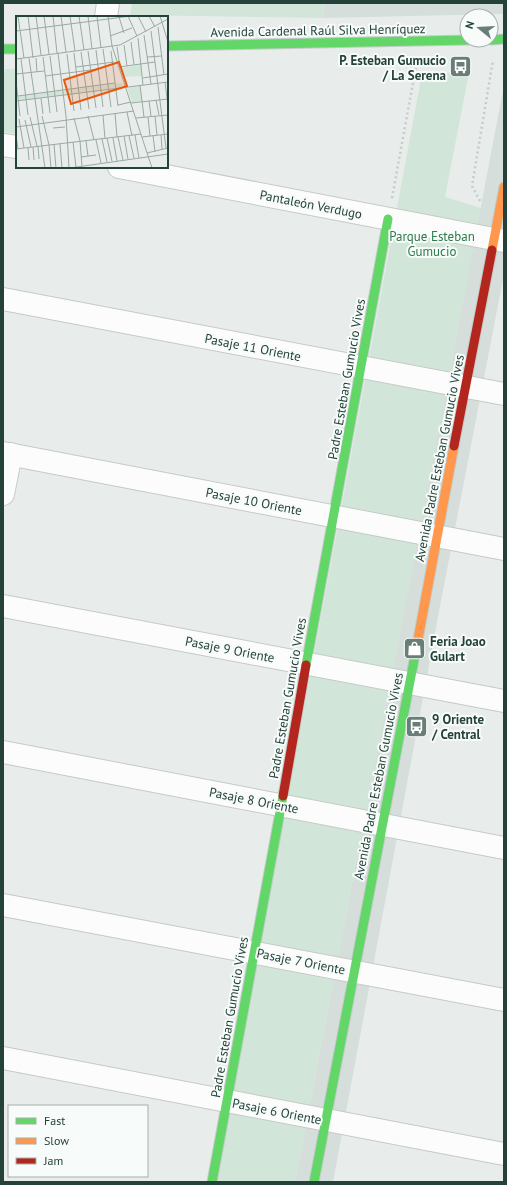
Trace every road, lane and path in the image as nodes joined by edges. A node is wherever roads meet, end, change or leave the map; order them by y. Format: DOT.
graph roads {
  1 [pos="108,3"];
  2 [pos="106,16"];
  3 [pos="459,40"];
  4 [pos="168,46"];
  5 [pos="3,49"];
  6 [pos="16,49"];
  7 [pos="418,55"];
  8 [pos="3,145"];
  9 [pos="16,148"];
  10 [pos="124,168"];
  11 [pos="504,186"];
  12 [pos="388,219"];
  13 [pos="499,240"];
  14 [pos="3,299"];
  15 [pos="361,367"];
  16 [pos="466,387"];
  17 [pos="504,394"];
  18 [pos="7,453"];
  19 [pos="3,494"];
  20 [pos="334,516"];
  21 [pos="437,536"];
  22 [pos="504,549"];
  23 [pos="3,606"];
  24 [pos="307,664"];
  25 [pos="409,684"];
  26 [pos="504,701"];
  27 [pos="3,752"];
  28 [pos="281,805"];
  29 [pos="382,824"];
  30 [pos="504,848"];
  31 [pos="3,905"];
  32 [pos="254,952"];
  33 [pos="354,971"];
  34 [pos="504,1000"];
  35 [pos="3,1058"];
  36 [pos="226,1101"];
  37 [pos="326,1120"];
  38 [pos="504,1154"];
  39 [pos="212,1182"];
  40 [pos="314,1182"];
  1 -- 2 [label="street"];
  3 -- 4 [label="street, Avenida Cardenal Raúl Silva Henríquez"];
  5 -- 6 [label="street"];
  7 -- 12 [label="path"];
  8 -- 9 [label="street"];
  10 -- 12 [label="street, Pantaleón Verdugo"];
  11 -- 13 [label="street, Avenida Padre Esteban Gumucio Vives"];
  12 -- 13 [label="street, Pantaleón Verdugo"];
  12 -- 15 [label="street, Padre Esteban Gumucio Vives"];
  13 -- 16 [label="street, Avenida Padre Esteban Gumucio Vives"];
  14 -- 15 [label="street, Pasaje 11 Oriente"];
  15 -- 16 [label="street, Pasaje 11 Oriente"];
  15 -- 20 [label="street, Padre Esteban Gumucio Vives"];
  16 -- 17 [label="street, Pasaje 11 Oriente"];
  16 -- 21 [label="street, Avenida Padre Esteban Gumucio Vives"];
  18 -- 19 [label="street"];
  18 -- 20 [label="street, Pasaje 10 Oriente"];
  20 -- 21 [label="street, Pasaje 10 Oriente"];
  20 -- 24 [label="street, Padre Esteban Gumucio Vives"];
  21 -- 22 [label="street, Pasaje 10 Oriente"];
  21 -- 25 [label="street, Avenida Padre Esteban Gumucio Vives"];
  23 -- 24 [label="street, Pasaje 9 Oriente"];
  24 -- 25 [label="street, Pasaje 9 Oriente"];
  24 -- 28 [label="street, Padre Esteban Gumucio Vives"];
  25 -- 26 [label="street, Pasaje 9 Oriente"];
  25 -- 29 [label="street, Avenida Padre Esteban Gumucio Vives"];
  27 -- 28 [label="street, Pasaje 8 Oriente"];
  28 -- 29 [label="street, Pasaje 8 Oriente"];
  28 -- 32 [label="street, Padre Esteban Gumucio Vives"];
  29 -- 30 [label="street, Pasaje 8 Oriente"];
  29 -- 33 [label="street, Avenida Padre Esteban Gumucio Vives"];
  31 -- 32 [label="street, Pasaje 7 Oriente"];
  32 -- 33 [label="street, Pasaje 7 Oriente"];
  32 -- 36 [label="street, Padre Esteban Gumucio Vives"];
  33 -- 34 [label="street, Pasaje 7 Oriente"];
  33 -- 37 [label="street, Avenida Padre Esteban Gumucio Vives"];
  35 -- 36 [label="street, Pasaje 6 Oriente"];
  36 -- 37 [label="street, Pasaje 6 Oriente"];
  36 -- 39 [label="street, Padre Esteban Gumucio Vives"];
  37 -- 38 [label="street, Pasaje 6 Oriente"];
  37 -- 40 [label="street, Avenida Padre Esteban Gumucio Vives"];
}
